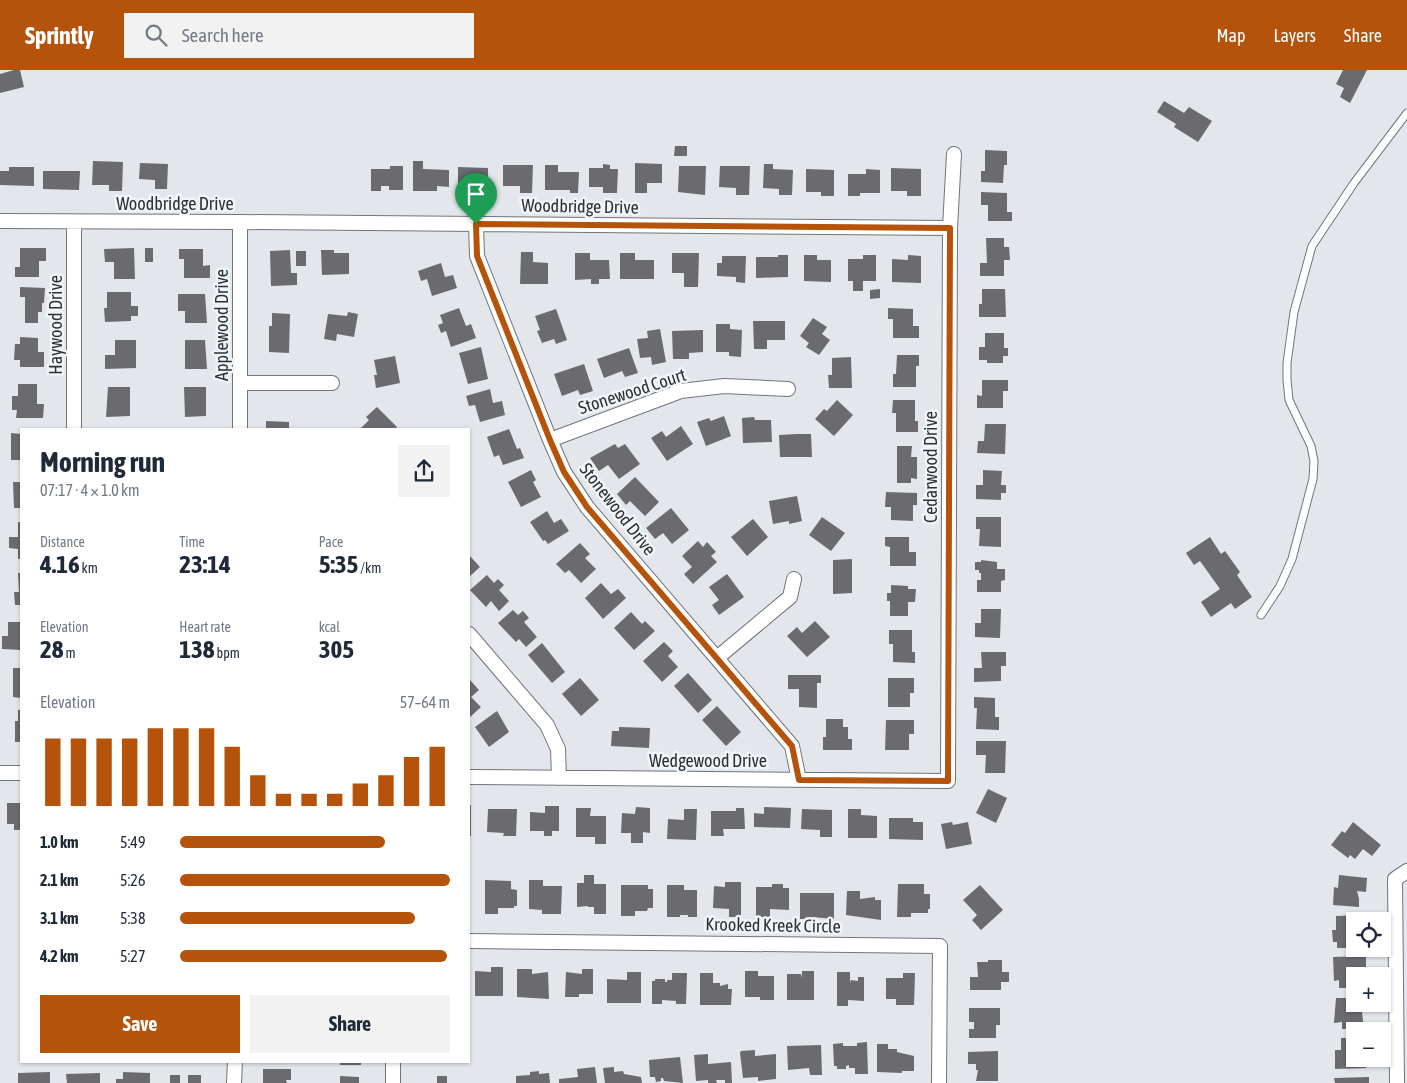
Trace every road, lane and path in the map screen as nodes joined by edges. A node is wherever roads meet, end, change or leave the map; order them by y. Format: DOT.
graph roads {
  1 [pos="1407,113"];
  2 [pos="954,154"];
  3 [pos="0,222"];
  4 [pos="74,222"];
  5 [pos="240,222"];
  6 [pos="476,224"];
  7 [pos="950,228"];
  8 [pos="240,383"];
  9 [pos="332,383"];
  10 [pos="788,388"];
  11 [pos="74,428"];
  12 [pos="240,428"];
  13 [pos="550,440"];
  14 [pos="794,578"];
  15 [pos="1261,615"];
  16 [pos="470,635"];
  17 [pos="717,658"];
  18 [pos="0,773"];
  19 [pos="20,773"];
  20 [pos="470,777"];
  21 [pos="559,778"];
  22 [pos="799,780"];
  23 [pos="948,781"];
  24 [pos="1407,870"];
  25 [pos="470,941"];
  26 [pos="235,1063"];
  27 [pos="393,1063"];
  28 [pos="234,1083"];
  29 [pos="393,1083"];
  30 [pos="940,1083"];
  31 [pos="1398,1083"];
  1 -- 15 [label="lane"];
  2 -- 7 [label="street, Cedarwood Drive"];
  3 -- 4 [label="street, Woodbridge Drive"];
  4 -- 5 [label="street, Woodbridge Drive"];
  4 -- 11 [label="street, Haywood Drive"];
  5 -- 6 [label="street, Woodbridge Drive"];
  5 -- 8 [label="street, Applewood Drive"];
  6 -- 7 [label="street, Woodbridge Drive"];
  6 -- 13 [label="street, Stonewood Drive"];
  7 -- 23 [label="street, Cedarwood Drive"];
  8 -- 9 [label="street"];
  8 -- 12 [label="street, Applewood Drive"];
  10 -- 13 [label="street, Stonewood Court"];
  13 -- 17 [label="street, Stonewood Drive"];
  14 -- 17 [label="street"];
  16 -- 21 [label="street"];
  17 -- 22 [label="street, Stonewood Drive"];
  18 -- 19 [label="street"];
  20 -- 21 [label="street, Wedgewood Drive"];
  21 -- 22 [label="street, Wedgewood Drive"];
  22 -- 23 [label="street, Wedgewood Drive"];
  24 -- 31 [label="street"];
  25 -- 30 [label="street, Krooked Kreek Circle"];
  26 -- 28 [label="street"];
  27 -- 29 [label="street"];
}
